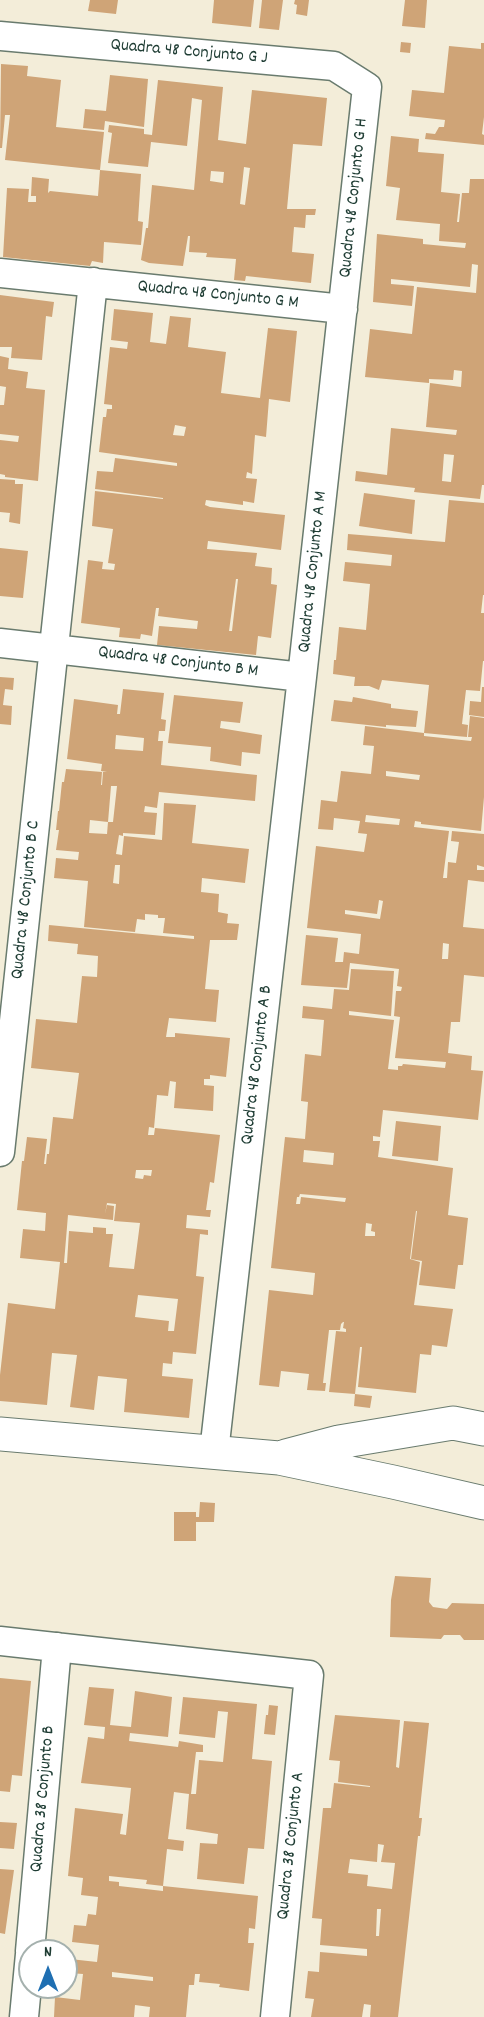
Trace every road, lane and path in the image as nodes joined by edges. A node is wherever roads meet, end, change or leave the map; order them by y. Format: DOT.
graph roads {
  1 [pos="3,36"];
  2 [pos="367,87"];
  3 [pos="0,273"];
  4 [pos="93,282"];
  5 [pos="343,309"];
  6 [pos="326,466"];
  7 [pos="0,643"];
  8 [pos="54,648"];
  9 [pos="302,677"];
  10 [pos="0,1152"];
  11 [pos="484,1429"];
  12 [pos="0,1434"];
  13 [pos="214,1452"];
  14 [pos="279,1458"];
  15 [pos="484,1503"];
  16 [pos="0,1641"];
  17 [pos="57,1647"];
  18 [pos="31,1939"];
  19 [pos="26,1999"];
  20 [pos="24,2017"];
  21 [pos="275,2017"];
  1 -- 2 [label="street, Quadra 48 Conjunto G J"];
  2 -- 5 [label="street, Quadra 48 Conjunto G H"];
  3 -- 4 [label="street, Quadra 48 Conjunto G M"];
  4 -- 5 [label="street, Quadra 48 Conjunto G M"];
  4 -- 8 [label="street, Quadra 48 Conjunto B C"];
  5 -- 6 [label="street, Quadra 48 Conjunto G H"];
  6 -- 9 [label="street, Quadra 48 Conjunto A M"];
  7 -- 8 [label="street, Quadra 48 Conjunto B M"];
  8 -- 9 [label="street, Quadra 48 Conjunto B M"];
  8 -- 10 [label="street, Quadra 48 Conjunto B C"];
  9 -- 13 [label="street, Quadra 48 Conjunto A B"];
  11 -- 14 [label="street"];
  12 -- 13 [label="street"];
  13 -- 14 [label="street"];
  14 -- 15 [label="street"];
  16 -- 17 [label="street"];
  17 -- 18 [label="street, Quadra 38 Conjunto B"];
  17 -- 21 [label="street, Quadra 38 Conjunto A"];
  19 -- 20 [label="street, Quadra 38 Conjunto B"];
}
